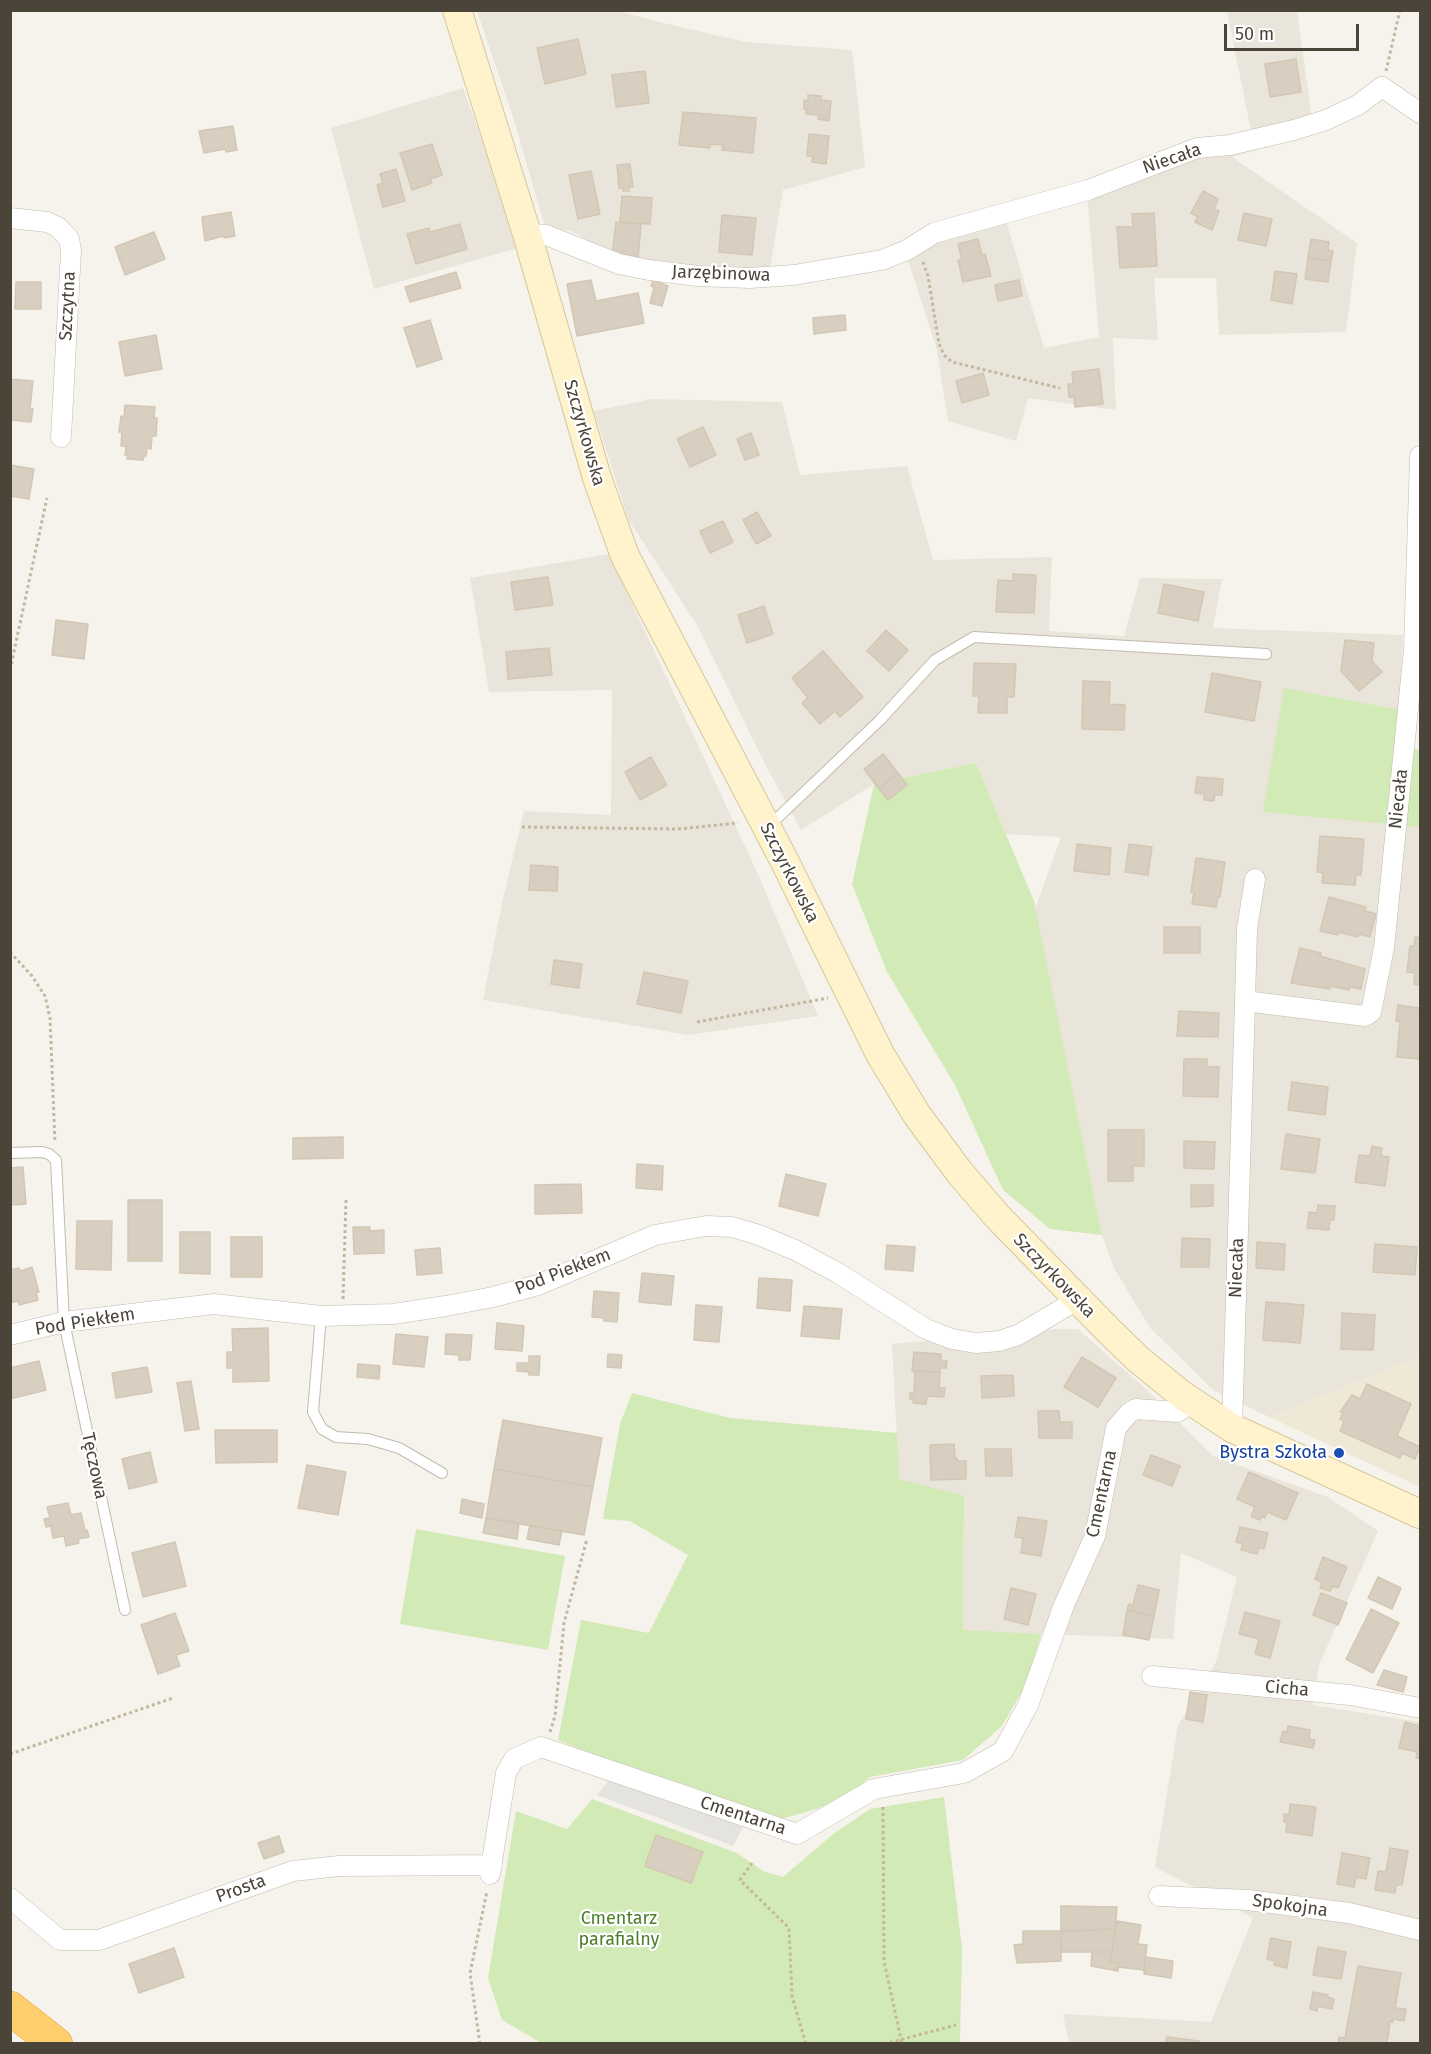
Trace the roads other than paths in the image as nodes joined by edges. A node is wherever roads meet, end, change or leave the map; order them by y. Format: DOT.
graph roads {
  1 [pos="457,10"];
  2 [pos="1420,113"];
  3 [pos="10,218"];
  4 [pos="527,234"];
  5 [pos="911,247"];
  6 [pos="61,437"];
  7 [pos="1420,456"];
  8 [pos="1266,654"];
  9 [pos="765,825"];
  10 [pos="1255,879"];
  11 [pos="1245,1001"];
  12 [pos="10,1154"];
  13 [pos="1077,1300"];
  14 [pos="321,1316"];
  15 [pos="64,1322"];
  16 [pos="10,1335"];
  17 [pos="1193,1402"];
  18 [pos="1232,1428"];
  19 [pos="442,1473"];
  20 [pos="1420,1514"];
  21 [pos="125,1610"];
  22 [pos="1152,1676"];
  23 [pos="1420,1708"];
  24 [pos="491,1870"];
  25 [pos="1159,1896"];
  26 [pos="10,1898"];
  27 [pos="1420,1930"];
  28 [pos="10,2008"];
  29 [pos="56,2043"];
  1 -- 4 [label="main road, Szczyrkowska"];
  2 -- 5 [label="street, Niecała"];
  3 -- 6 [label="street, Szczytna"];
  4 -- 5 [label="street, Jarzębinowa"];
  4 -- 9 [label="main road, Szczyrkowska"];
  7 -- 11 [label="street, Niecała"];
  8 -- 9 [label="lane"];
  9 -- 13 [label="main road, Szczyrkowska"];
  10 -- 11 [label="street, Niecała"];
  11 -- 18 [label="street, Niecała"];
  12 -- 15 [label="lane, Tęczowa"];
  13 -- 14 [label="street, Pod Piekłem"];
  13 -- 17 [label="main road, Szczyrkowska"];
  14 -- 15 [label="street, Pod Piekłem"];
  14 -- 19 [label="lane"];
  15 -- 16 [label="street, Pod Piekłem"];
  15 -- 21 [label="lane, Tęczowa"];
  17 -- 18 [label="main road, Szczyrkowska"];
  17 -- 24 [label="street, Cmentarna"];
  18 -- 20 [label="main road, Szczyrkowska"];
  22 -- 23 [label="street, Cicha"];
  24 -- 26 [label="street, Prosta"];
  25 -- 27 [label="street, Spokojna"];
  28 -- 29 [label="highway"];
}
